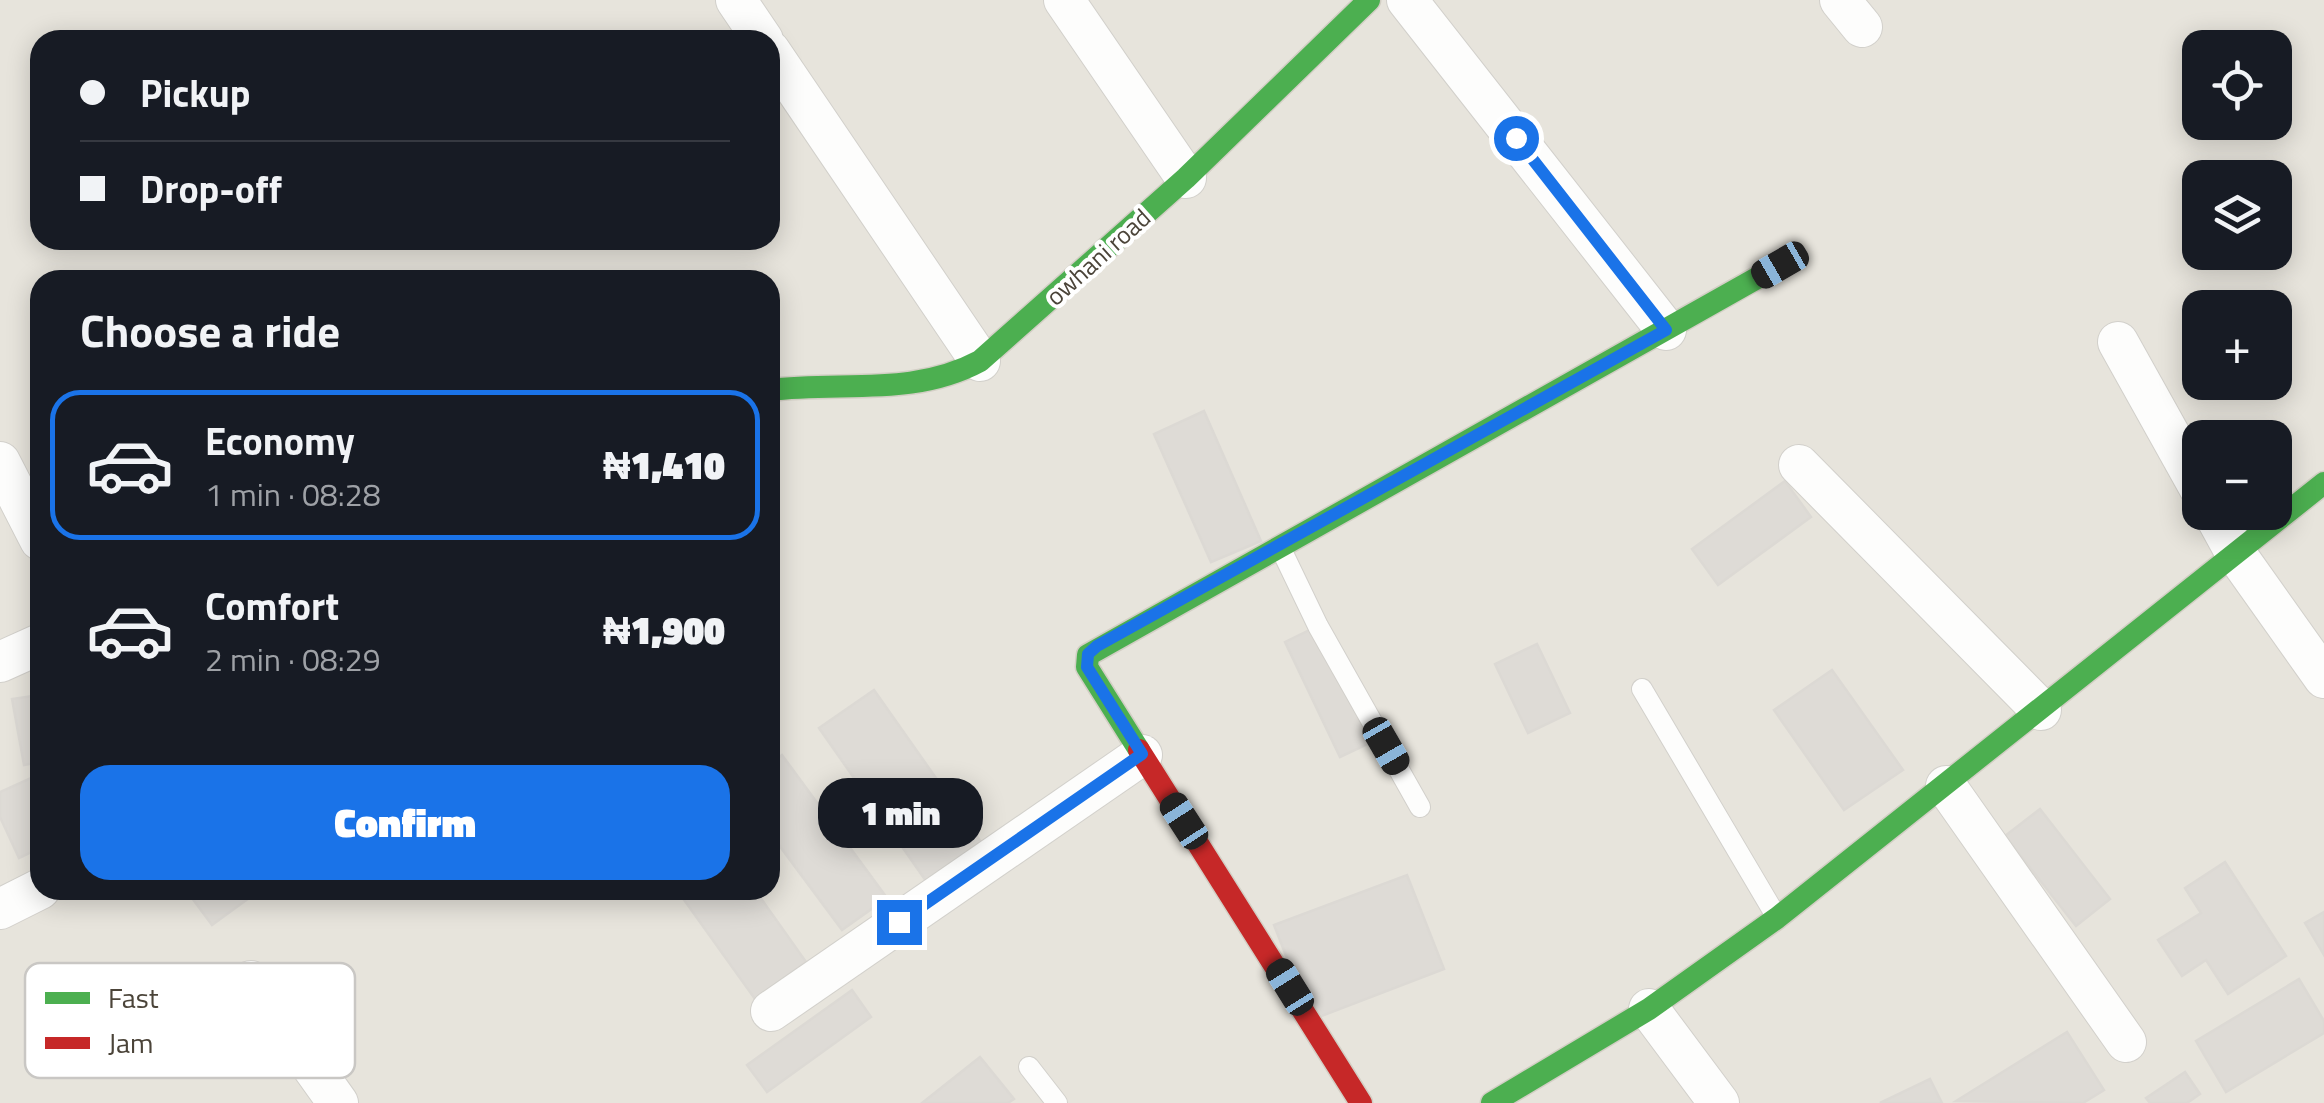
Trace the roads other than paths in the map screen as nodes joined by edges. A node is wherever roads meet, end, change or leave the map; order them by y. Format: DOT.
graph roads {
  1 [pos="736,0"];
  2 [pos="1064,0"];
  3 [pos="1369,0"];
  4 [pos="1406,0"];
  5 [pos="756,30"];
  6 [pos="780,66"];
  7 [pos="1186,178"];
  8 [pos="1780,265"];
  9 [pos="1666,330"];
  10 [pos="2118,342"];
  11 [pos="980,361"];
  12 [pos="780,390"];
  13 [pos="2182,458"];
  14 [pos="0,462"];
  15 [pos="1798,465"];
  16 [pos="2324,483"];
  17 [pos="30,520"];
  18 [pos="2223,530"];
  19 [pos="1279,545"];
  20 [pos="2236,554"];
  21 [pos="30,648"];
  22 [pos="0,662"];
  23 [pos="2324,678"];
  24 [pos="1642,689"];
  25 [pos="2041,710"];
  26 [pos="1142,754"];
  27 [pos="1946,786"];
  28 [pos="1420,807"];
  29 [pos="30,894"];
  30 [pos="0,909"];
  31 [pos="1777,918"];
  32 [pos="1649,1009"];
  33 [pos="771,1011"];
  34 [pos="2126,1042"];
  35 [pos="1029,1067"];
  36 [pos="320,1078"];
  37 [pos="338,1103"];
  38 [pos="1057,1103"];
  39 [pos="1361,1103"];
  40 [pos="1492,1103"];
  41 [pos="1719,1103"];
  1 -- 5 [label="street"];
  2 -- 7 [label="street"];
  3 -- 7 [label="street, owhani road"];
  4 -- 9 [label="street"];
  6 -- 11 [label="street"];
  7 -- 11 [label="street, owhani road"];
  8 -- 9 [label="street"];
  9 -- 19 [label="street"];
  10 -- 13 [label="street"];
  11 -- 12 [label="street, owhani road"];
  14 -- 17 [label="street"];
  15 -- 25 [label="street"];
  16 -- 20 [label="street"];
  18 -- 20 [label="street"];
  19 -- 26 [label="street"];
  19 -- 28 [label="lane"];
  20 -- 23 [label="street"];
  20 -- 25 [label="street"];
  21 -- 22 [label="street"];
  24 -- 31 [label="lane"];
  25 -- 27 [label="street"];
  26 -- 33 [label="street"];
  26 -- 39 [label="street"];
  27 -- 31 [label="street"];
  27 -- 34 [label="street"];
  29 -- 30 [label="street"];
  31 -- 32 [label="street"];
  32 -- 40 [label="street"];
  32 -- 41 [label="street"];
  35 -- 38 [label="lane"];
  36 -- 37 [label="street"];
}
